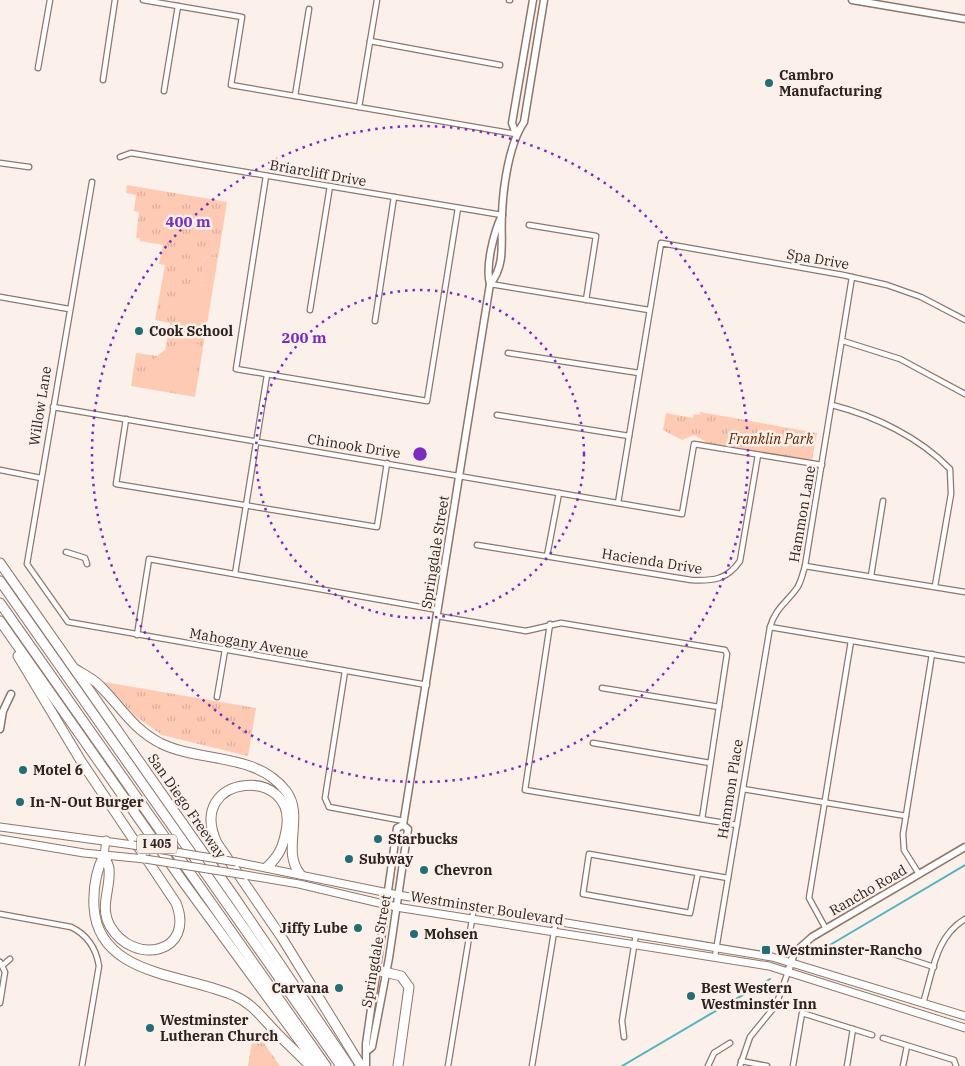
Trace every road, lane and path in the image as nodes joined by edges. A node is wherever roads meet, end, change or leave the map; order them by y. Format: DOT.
graph roads {
  1 [pos="50,0"];
  2 [pos="114,0"];
  3 [pos="143,0"];
  4 [pos="377,0"];
  5 [pos="533,0"];
  6 [pos="544,0"];
  7 [pos="852,0"];
  8 [pos="872,2"];
  9 [pos="178,6"];
  10 [pos="309,9"];
  11 [pos="965,19"];
  12 [pos="370,41"];
  13 [pos="500,65"];
  14 [pos="38,68"];
  15 [pos="103,80"];
  16 [pos="164,91"];
  17 [pos="296,96"];
  18 [pos="517,100"];
  19 [pos="359,107"];
  20 [pos="526,108"];
  21 [pos="516,134"];
  22 [pos="120,157"];
  23 [pos="0,163"];
  24 [pos="29,168"];
  25 [pos="266,176"];
  26 [pos="92,182"];
  27 [pos="330,186"];
  28 [pos="394,197"];
  29 [pos="458,208"];
  30 [pos="502,215"];
  31 [pos="528,225"];
  32 [pos="852,276"];
  33 [pos="490,284"];
  34 [pos="0,297"];
  35 [pos="586,300"];
  36 [pos="69,309"];
  37 [pos="310,310"];
  38 [pos="649,310"];
  39 [pos="965,320"];
  40 [pos="375,321"];
  41 [pos="843,341"];
  42 [pos="508,352"];
  43 [pos="639,373"];
  44 [pos="267,375"];
  45 [pos="965,394"];
  46 [pos="832,405"];
  47 [pos="53,407"];
  48 [pos="497,415"];
  49 [pos="126,419"];
  50 [pos="629,436"];
  51 [pos="256,441"];
  52 [pos="758,455"];
  53 [pos="387,463"];
  54 [pos="822,465"];
  55 [pos="0,470"];
  56 [pos="460,476"];
  57 [pos="41,478"];
  58 [pos="559,493"];
  59 [pos="883,502"];
  60 [pos="618,503"];
  61 [pos="246,505"];
  62 [pos="477,545"];
  63 [pos="66,552"];
  64 [pos="547,556"];
  65 [pos="0,563"];
  66 [pos="87,564"];
  67 [pos="805,566"];
  68 [pos="234,574"];
  69 [pos="871,576"];
  70 [pos="0,581"];
  71 [pos="934,586"];
  72 [pos="965,592"];
  73 [pos="0,603"];
  74 [pos="438,613"];
  75 [pos="0,621"];
  76 [pos="68,622"];
  77 [pos="550,624"];
  78 [pos="0,626"];
  79 [pos="770,627"];
  80 [pos="137,635"];
  81 [pos="851,641"];
  82 [pos="226,650"];
  83 [pos="932,654"];
  84 [pos="965,660"];
  85 [pos="71,666"];
  86 [pos="345,670"];
  87 [pos="427,685"];
  88 [pos="602,688"];
  89 [pos="12,694"];
  90 [pos="217,698"];
  91 [pos="719,707"];
  92 [pos="0,729"];
  93 [pos="593,744"];
  94 [pos="710,763"];
  95 [pos="743,789"];
  96 [pos="824,802"];
  97 [pos="906,816"];
  98 [pos="702,819"];
  99 [pos="404,823"];
  100 [pos="737,825"];
  101 [pos="0,827"];
  102 [pos="0,839"];
  103 [pos="106,840"];
  104 [pos="965,847"];
  105 [pos="104,855"];
  106 [pos="267,867"];
  107 [pos="698,873"];
  108 [pos="300,874"];
  109 [pos="918,874"];
  110 [pos="728,878"];
  111 [pos="388,892"];
  112 [pos="398,895"];
  113 [pos="386,904"];
  114 [pos="396,907"];
  115 [pos="474,907"];
  116 [pos="0,914"];
  117 [pos="472,918"];
  118 [pos="965,919"];
  119 [pos="556,920"];
  120 [pos="826,929"];
  121 [pos="554,931"];
  122 [pos="636,934"];
  123 [pos="634,944"];
  124 [pos="717,947"];
  125 [pos="875,948"];
  126 [pos="715,956"];
  127 [pos="10,958"];
  128 [pos="791,962"];
  129 [pos="2,963"];
  130 [pos="934,967"];
  131 [pos="376,970"];
  132 [pos="788,972"];
  133 [pos="386,973"];
  134 [pos="0,1003"];
  135 [pos="923,1003"];
  136 [pos="965,1016"];
  137 [pos="965,1028"];
  138 [pos="854,1029"];
  139 [pos="872,1035"];
  140 [pos="624,1037"];
  141 [pos="883,1038"];
  142 [pos="730,1043"];
  143 [pos="907,1046"];
  144 [pos="367,1052"];
  145 [pos="741,1064"];
  146 [pos="82,1066"];
  147 [pos="310,1066"];
  148 [pos="318,1066"];
  149 [pos="326,1066"];
  150 [pos="341,1066"];
  151 [pos="349,1066"];
  152 [pos="361,1066"];
  153 [pos="366,1066"];
  154 [pos="398,1066"];
  155 [pos="448,1066"];
  156 [pos="532,1066"];
  157 [pos="708,1066"];
  158 [pos="767,1066"];
  159 [pos="793,1066"];
  160 [pos="847,1066"];
  161 [pos="903,1066"];
  162 [pos="956,1066"];
  1 -- 14 [label="street"];
  2 -- 15 [label="street"];
  3 -- 9 [label="street"];
  4 -- 12 [label="street"];
  5 -- 18 [label="main road, Springdale Street"];
  6 -- 20 [label="main road, Springdale Street"];
  7 -- 8 [label="main road"];
  8 -- 11 [label="main road"];
  9 -- 16 [label="street"];
  9 -- 17 [label="street"];
  10 -- 17 [label="street"];
  12 -- 13 [label="street"];
  12 -- 19 [label="street"];
  17 -- 19 [label="street"];
  18 -- 20 [label="main road"];
  18 -- 21 [label="main road, Springdale Street"];
  19 -- 21 [label="street"];
  20 -- 21 [label="main road, Springdale Street"];
  21 -- 30 [label="main road, Springdale Street"];
  22 -- 25 [label="street, Briarcliff Drive"];
  23 -- 24 [label="street"];
  25 -- 27 [label="street, Briarcliff Drive"];
  25 -- 44 [label="street"];
  26 -- 36 [label="street, Willow Lane"];
  27 -- 28 [label="street, Briarcliff Drive"];
  27 -- 37 [label="street"];
  28 -- 29 [label="street, Briarcliff Drive"];
  28 -- 40 [label="street"];
  29 -- 30 [label="street, Briarcliff Drive"];
  29 -- 44 [label="street"];
  30 -- 33 [label="main road, Springdale Street"];
  30 -- 33 [label="main road, Springdale Street"];
  31 -- 35 [label="street"];
  32 -- 38 [label="street, Spa Drive"];
  32 -- 39 [label="street, Spa Drive"];
  32 -- 41 [label="street, Hammon Lane"];
  33 -- 35 [label="street"];
  33 -- 56 [label="main road, Springdale Street"];
  34 -- 36 [label="street"];
  35 -- 38 [label="street"];
  36 -- 47 [label="street, Willow Lane"];
  38 -- 43 [label="street"];
  41 -- 45 [label="street"];
  41 -- 46 [label="street, Hammon Lane"];
  42 -- 43 [label="street"];
  43 -- 50 [label="street"];
  44 -- 51 [label="street"];
  46 -- 54 [label="street, Hammon Lane"];
  46 -- 71 [label="street"];
  47 -- 49 [label="street, Chinook Drive"];
  47 -- 57 [label="street, Willow Lane"];
  48 -- 50 [label="street"];
  49 -- 51 [label="street, Chinook Drive"];
  49 -- 61 [label="street"];
  50 -- 60 [label="street"];
  51 -- 53 [label="street, Chinook Drive"];
  51 -- 61 [label="street"];
  52 -- 54 [label="street"];
  52 -- 60 [label="street, Chinook Drive"];
  52 -- 64 [label="street, Hacienda Drive"];
  53 -- 56 [label="street, Chinook Drive"];
  53 -- 61 [label="street"];
  54 -- 67 [label="street, Hammon Lane"];
  55 -- 57 [label="street"];
  56 -- 58 [label="street, Chinook Drive"];
  56 -- 74 [label="main road, Springdale Street"];
  57 -- 76 [label="street, Willow Lane"];
  58 -- 60 [label="street, Chinook Drive"];
  58 -- 64 [label="street"];
  59 -- 69 [label="street"];
  61 -- 68 [label="street"];
  62 -- 64 [label="street, Hacienda Drive"];
  63 -- 66 [label="street"];
  65 -- 85 [label="highway, San Diego Freeway / I 405"];
  67 -- 69 [label="street"];
  67 -- 79 [label="street, Hammon Lane"];
  68 -- 74 [label="street"];
  68 -- 80 [label="street"];
  69 -- 71 [label="street"];
  70 -- 150 [label="highway"];
  71 -- 72 [label="street"];
  73 -- 149 [label="highway"];
  74 -- 77 [label="street"];
  74 -- 87 [label="main road, Springdale Street"];
  75 -- 148 [label="highway, I 405"];
  76 -- 80 [label="street, Mahogany Avenue"];
  77 -- 91 [label="street"];
  77 -- 98 [label="street"];
  78 -- 105 [label="highway"];
  79 -- 81 [label="street"];
  79 -- 95 [label="street, Hammon Place"];
  80 -- 82 [label="street, Mahogany Avenue"];
  81 -- 83 [label="street"];
  81 -- 96 [label="street"];
  82 -- 86 [label="street, Mahogany Avenue"];
  82 -- 90 [label="street"];
  83 -- 84 [label="street"];
  83 -- 97 [label="street"];
  85 -- 108 [label="highway"];
  85 -- 151 [label="highway, San Diego Freeway / I 405"];
  86 -- 87 [label="street, Mahogany Avenue"];
  86 -- 99 [label="street"];
  87 -- 99 [label="main road, Springdale Street"];
  88 -- 91 [label="street"];
  89 -- 92 [label="main road"];
  91 -- 94 [label="street"];
  93 -- 94 [label="street"];
  94 -- 98 [label="street"];
  95 -- 96 [label="street"];
  95 -- 100 [label="street, Hammon Place"];
  96 -- 97 [label="street"];
  96 -- 120 [label="street"];
  97 -- 109 [label="street"];
  98 -- 100 [label="street"];
  99 -- 111 [label="main road, Springdale Street"];
  99 -- 112 [label="main road, Springdale Street"];
  100 -- 110 [label="street, Hammon Place"];
  101 -- 103 [label="main road, Westminster Boulevard"];
  102 -- 105 [label="main road, Westminster Boulevard"];
  103 -- 105 [label="main road"];
  103 -- 106 [label="main road, Westminster Boulevard, bridge"];
  104 -- 109 [label="main road, Rancho Road"];
  105 -- 113 [label="main road, Westminster Boulevard, bridge"];
  105 -- 147 [label="highway"];
  106 -- 108 [label="main road, Westminster Boulevard"];
  106 -- 152 [label="highway"];
  107 -- 107 [label="street"];
  107 -- 110 [label="street"];
  108 -- 111 [label="main road, Westminster Boulevard"];
  109 -- 120 [label="main road, Rancho Road"];
  110 -- 124 [label="street, Hammon Place"];
  111 -- 112 [label="main road, Westminster Boulevard"];
  111 -- 113 [label="main road, Springdale Street"];
  112 -- 114 [label="main road, Springdale Street"];
  112 -- 115 [label="main road, Westminster Boulevard"];
  113 -- 114 [label="main road, Westminster Boulevard"];
  113 -- 131 [label="main road, Springdale Street"];
  114 -- 117 [label="main road, Westminster Boulevard"];
  114 -- 133 [label="main road, Springdale Street"];
  115 -- 117 [label="street"];
  115 -- 119 [label="main road, Westminster Boulevard"];
  116 -- 146 [label="street"];
  117 -- 121 [label="main road, Westminster Boulevard"];
  117 -- 155 [label="street"];
  118 -- 130 [label="street"];
  119 -- 121 [label="street"];
  119 -- 122 [label="main road, Westminster Boulevard"];
  120 -- 128 [label="main road, Rancho Road"];
  121 -- 123 [label="main road, Westminster Boulevard"];
  121 -- 156 [label="street"];
  122 -- 123 [label="street"];
  122 -- 124 [label="main road, Westminster Boulevard"];
  123 -- 126 [label="main road, Westminster Boulevard"];
  123 -- 140 [label="street"];
  124 -- 126 [label="street, Hammon Place"];
  124 -- 128 [label="main road, Westminster Boulevard"];
  125 -- 130 [label="street"];
  126 -- 132 [label="main road, Westminster Boulevard"];
  127 -- 129 [label="street"];
  128 -- 132 [label="main road"];
  128 -- 135 [label="main road, Westminster Boulevard"];
  129 -- 134 [label="street"];
  130 -- 135 [label="street"];
  131 -- 133 [label="highway"];
  131 -- 144 [label="main road, Springdale Street"];
  132 -- 137 [label="main road, Westminster Boulevard"];
  132 -- 145 [label="street"];
  133 -- 144 [label="main road, Springdale Street"];
  133 -- 154 [label="highway"];
  135 -- 136 [label="main road, Westminster Boulevard"];
  138 -- 139 [label="street"];
  138 -- 159 [label="street"];
  138 -- 160 [label="street"];
  141 -- 143 [label="street"];
  142 -- 157 [label="street"];
  143 -- 161 [label="street"];
  143 -- 162 [label="street"];
  144 -- 153 [label="main road, Springdale Street"];
  145 -- 158 [label="street"];
}
